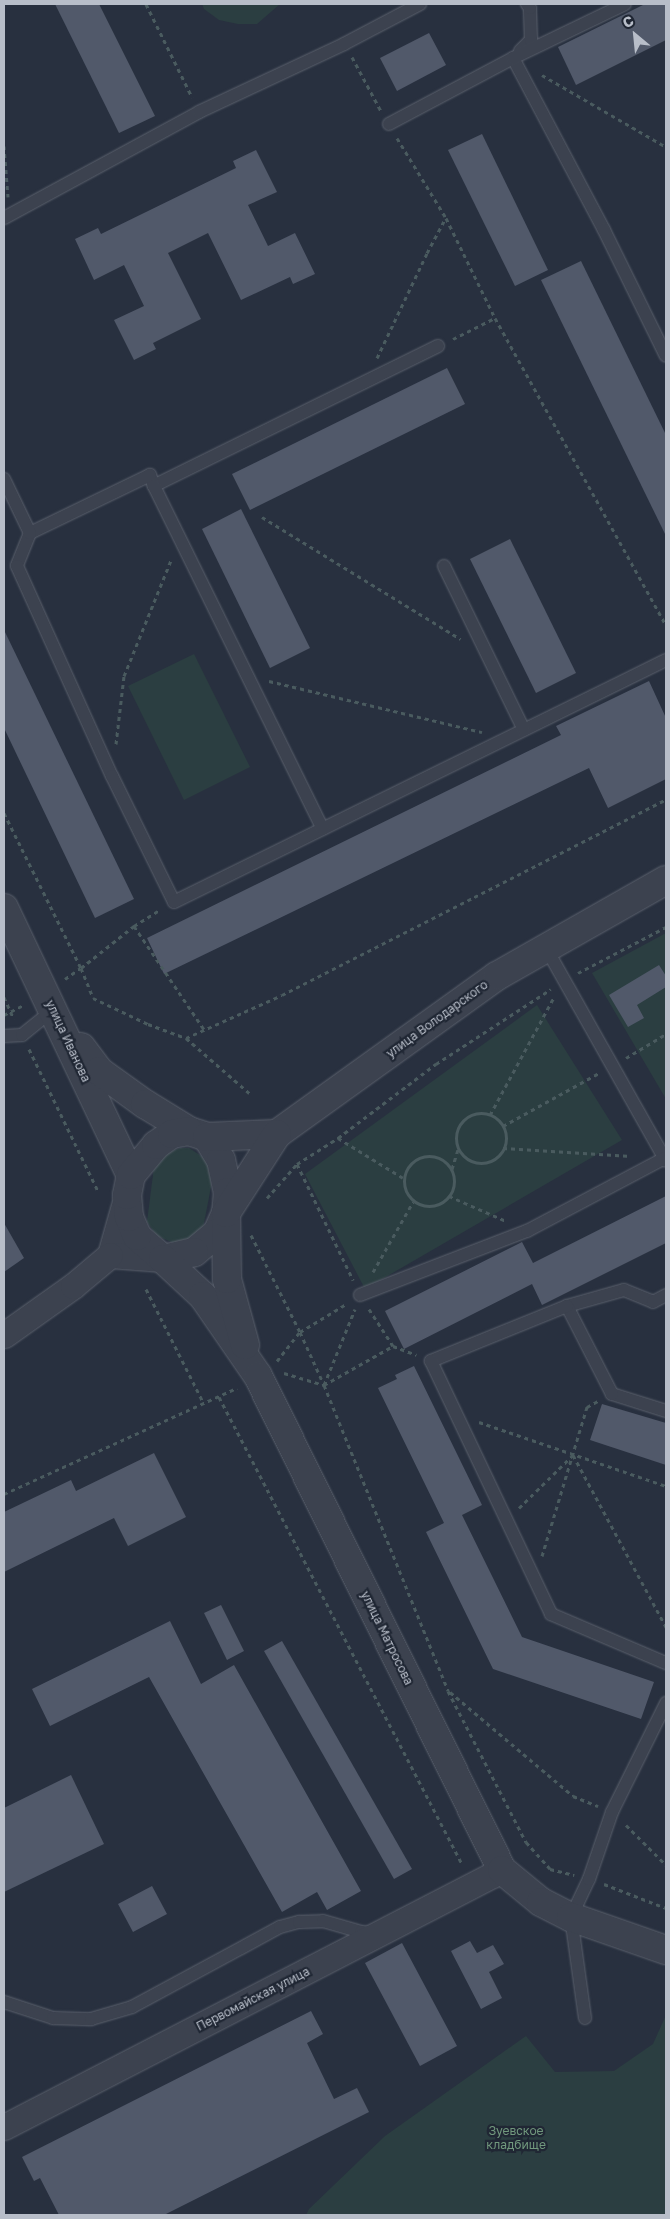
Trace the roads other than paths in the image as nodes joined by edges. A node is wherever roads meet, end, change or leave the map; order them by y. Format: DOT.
graph roads {
  1 [pos="420,4"];
  2 [pos="527,4"];
  3 [pos="625,4"];
  4 [pos="513,58"];
  5 [pos="389,124"];
  6 [pos="7,216"];
  7 [pos="438,346"];
  8 [pos="666,356"];
  9 [pos="4,479"];
  10 [pos="154,486"];
  11 [pos="30,533"];
  12 [pos="444,566"];
  13 [pos="666,660"];
  14 [pos="524,730"];
  15 [pos="323,829"];
  16 [pos="666,880"];
  17 [pos="4,908"];
  18 [pos="546,948"];
  19 [pos="49,1001"];
  20 [pos="4,1036"];
  21 [pos="198,1134"];
  22 [pos="277,1134"];
  23 [pos="665,1159"];
  24 [pos="129,1185"];
  25 [pos="237,1220"];
  26 [pos="110,1255"];
  27 [pos="163,1260"];
  28 [pos="360,1295"];
  29 [pos="666,1295"];
  30 [pos="567,1306"];
  31 [pos="4,1335"];
  32 [pos="265,1371"];
  33 [pos="666,1411"];
  34 [pos="666,1663"];
  35 [pos="666,1704"];
  36 [pos="502,1870"];
  37 [pos="571,1917"];
  38 [pos="379,1933"];
  39 [pos="666,1950"];
  40 [pos="4,2002"];
  41 [pos="586,2018"];
  42 [pos="4,2127"];
  1 -- 6 [label="lane"];
  2 -- 4 [label="lane"];
  3 -- 4 [label="lane"];
  4 -- 5 [label="lane"];
  4 -- 8 [label="lane"];
  7 -- 10 [label="lane"];
  9 -- 11 [label="lane"];
  10 -- 11 [label="lane"];
  10 -- 15 [label="lane"];
  11 -- 15 [label="lane"];
  12 -- 14 [label="lane"];
  13 -- 14 [label="lane"];
  14 -- 15 [label="lane"];
  16 -- 18 [label="street, улица Володарского"];
  17 -- 19 [label="street, улица Иванова"];
  18 -- 22 [label="street, улица Володарского"];
  18 -- 23 [label="lane"];
  19 -- 20 [label="lane"];
  19 -- 21 [label="street"];
  19 -- 24 [label="street, улица Иванова"];
  21 -- 22 [label="street"];
  21 -- 24 [label="street"];
  21 -- 25 [label="street"];
  22 -- 25 [label="street"];
  23 -- 28 [label="lane"];
  24 -- 26 [label="street"];
  24 -- 27 [label="street"];
  25 -- 27 [label="street"];
  25 -- 32 [label="street"];
  26 -- 27 [label="street"];
  26 -- 31 [label="street"];
  27 -- 32 [label="street, улица Матросова"];
  29 -- 30 [label="lane"];
  30 -- 33 [label="lane"];
  30 -- 34 [label="lane"];
  32 -- 36 [label="street, улица Матросова"];
  35 -- 37 [label="lane"];
  36 -- 37 [label="street, улица Матросова"];
  36 -- 38 [label="street, Первомайская улица"];
  37 -- 39 [label="street, улица Матросова"];
  37 -- 41 [label="lane"];
  38 -- 40 [label="lane"];
  38 -- 42 [label="street, Первомайская улица"];
}
